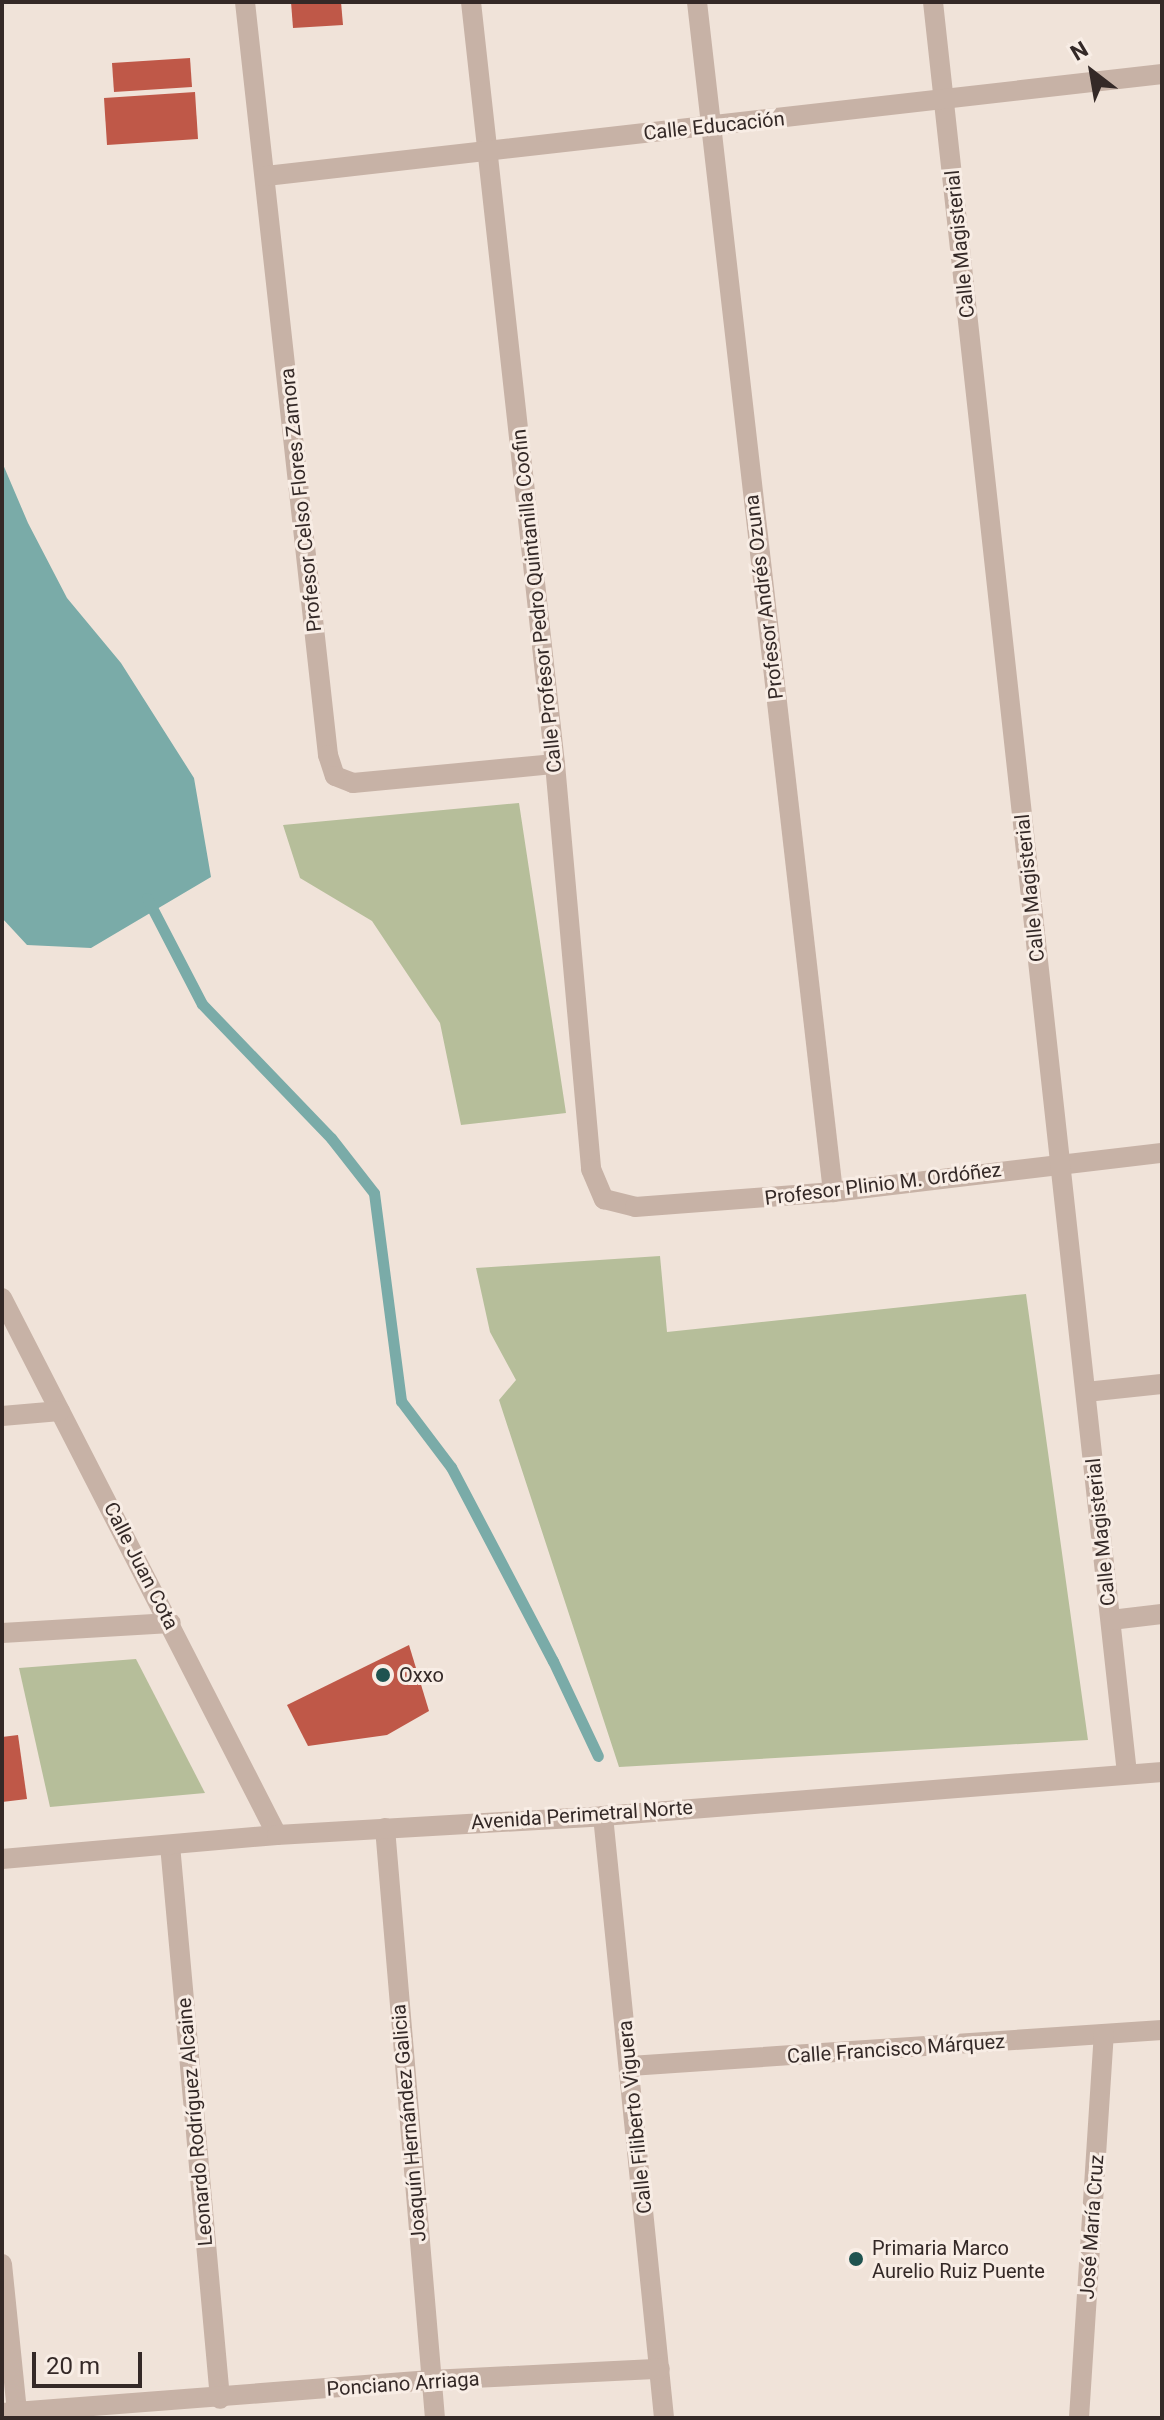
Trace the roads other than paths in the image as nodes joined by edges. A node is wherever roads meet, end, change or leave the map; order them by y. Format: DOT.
graph roads {
  1 [pos="245,2"];
  2 [pos="471,2"];
  3 [pos="697,2"];
  4 [pos="933,2"];
  5 [pos="1162,74"];
  6 [pos="944,99"];
  7 [pos="710,127"];
  8 [pos="487,151"];
  9 [pos="266,176"];
  10 [pos="555,764"];
  11 [pos="1162,1153"];
  12 [pos="1060,1163"];
  13 [pos="833,1192"];
  14 [pos="604,1199"];
  15 [pos="2,1298"];
  16 [pos="1162,1384"];
  17 [pos="1086,1392"];
  18 [pos="60,1411"];
  19 [pos="2,1416"];
  20 [pos="1162,1614"];
  21 [pos="1111,1620"];
  22 [pos="171,1623"];
  23 [pos="2,1633"];
  24 [pos="1162,1772"];
  25 [pos="1127,1773"];
  26 [pos="603,1816"];
  27 [pos="385,1828"];
  28 [pos="277,1835"];
  29 [pos="170,1845"];
  30 [pos="2,1859"];
  31 [pos="1162,2030"];
  32 [pos="1104,2035"];
  33 [pos="630,2066"];
  34 [pos="2,2264"];
  35 [pos="660,2369"];
  36 [pos="431,2380"];
  37 [pos="220,2399"];
  38 [pos="10,2413"];
  39 [pos="435,2418"];
  40 [pos="664,2418"];
  41 [pos="1079,2418"];
  1 -- 9 [label="street, Profesor Celso Flores Zamora"];
  2 -- 8 [label="street, Calle Profesor Pedro Quintanilla Coofin"];
  3 -- 7 [label="street, Profesor Andrés Ozuna"];
  4 -- 6 [label="street, Calle Magisterial"];
  5 -- 6 [label="street, Calle Educación"];
  6 -- 7 [label="street, Calle Educación"];
  6 -- 12 [label="street, Calle Magisterial"];
  7 -- 8 [label="street, Calle Educación"];
  7 -- 13 [label="street, Profesor Andrés Ozuna"];
  8 -- 9 [label="street, Calle Educación"];
  8 -- 10 [label="street, Calle Profesor Pedro Quintanilla Coofin"];
  9 -- 10 [label="street, Profesor Celso Flores Zamora"];
  10 -- 14 [label="street, Calle Profesor Pedro Quintanilla Coofin"];
  11 -- 12 [label="street, Profesor Plinio M. Ordóñez"];
  12 -- 13 [label="street, Profesor Plinio M. Ordóñez"];
  12 -- 17 [label="street, Calle Magisterial"];
  13 -- 14 [label="street, Profesor Plinio M. Ordóñez"];
  15 -- 18 [label="street, Calle Juan Cota"];
  16 -- 17 [label="street"];
  17 -- 21 [label="street, Calle Magisterial"];
  18 -- 19 [label="street"];
  18 -- 22 [label="street, Calle Juan Cota"];
  20 -- 21 [label="street"];
  21 -- 25 [label="street, Calle Magisterial"];
  22 -- 23 [label="street"];
  22 -- 28 [label="street, Calle Juan Cota"];
  24 -- 25 [label="street, Avenida Perimetral Norte"];
  25 -- 26 [label="street, Avenida Perimetral Norte"];
  26 -- 27 [label="street, Avenida Perimetral Norte"];
  26 -- 33 [label="street, Calle Filiberto Viguera"];
  27 -- 28 [label="street, Avenida Perimetral Norte"];
  27 -- 36 [label="street, Joaquín Hernández Galicia"];
  28 -- 29 [label="street, Avenida Perimetral Norte"];
  29 -- 30 [label="street, Avenida Perimetral Norte"];
  29 -- 37 [label="street, Leonardo Rodríguez Alcaine"];
  31 -- 32 [label="street, Calle Francisco Márquez"];
  32 -- 33 [label="street, Calle Francisco Márquez"];
  32 -- 41 [label="street, José María Cruz"];
  33 -- 35 [label="street, Calle Filiberto Viguera"];
  34 -- 38 [label="street"];
  35 -- 36 [label="street, Ponciano Arriaga"];
  35 -- 40 [label="street, Calle Filiberto Viguera"];
  36 -- 37 [label="street, Ponciano Arriaga"];
  36 -- 39 [label="street, Joaquín Hernández Galicia"];
  37 -- 38 [label="street, Ponciano Arriaga"];
}
